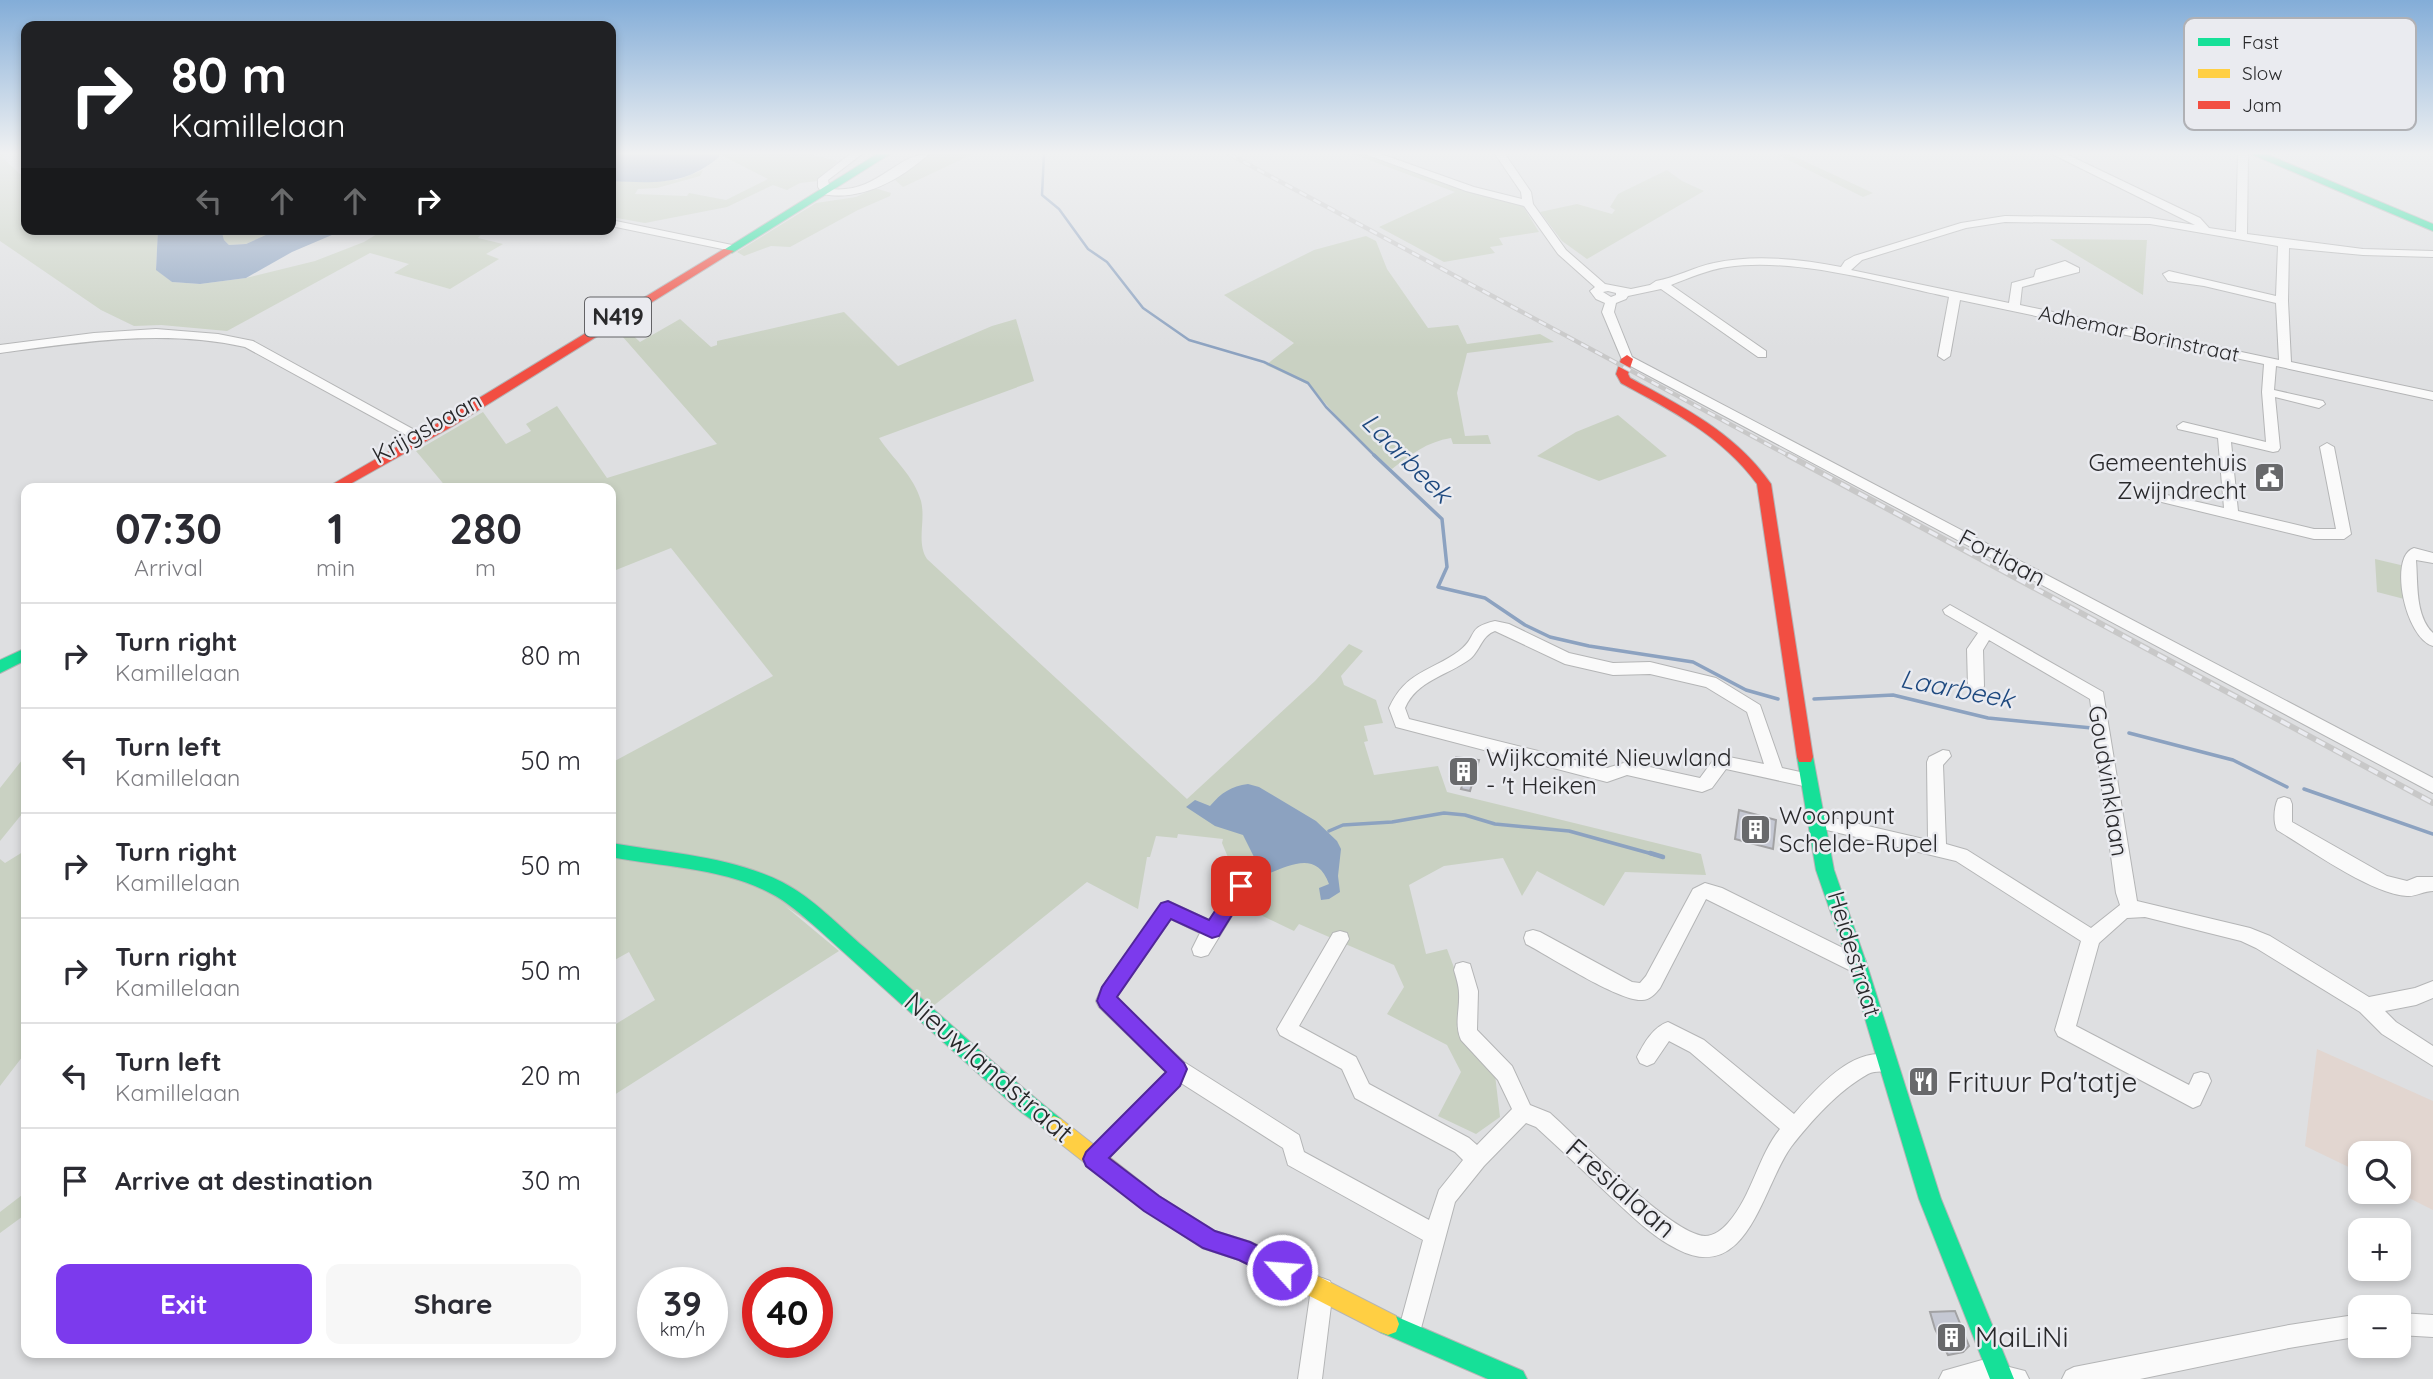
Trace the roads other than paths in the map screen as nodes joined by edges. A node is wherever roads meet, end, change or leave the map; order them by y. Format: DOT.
graph roads {
  1 [pos="782,218"];
  2 [pos="1538,218"];
  3 [pos="2192,218"];
  4 [pos="2241,218"];
  5 [pos="2410,218"];
  6 [pos="616,224"];
  7 [pos="2433,228"];
  8 [pos="2205,231"];
  9 [pos="2241,237"];
  10 [pos="2284,244"];
  11 [pos="732,248"];
  12 [pos="2433,254"];
  13 [pos="1844,271"];
  14 [pos="2039,277"];
  15 [pos="1660,283"];
  16 [pos="2202,283"];
  17 [pos="1602,287"];
  18 [pos="1622,292"];
  19 [pos="1955,295"];
  20 [pos="1611,301"];
  21 [pos="2282,301"];
  22 [pos="2014,308"];
  23 [pos="0,349"];
  24 [pos="1762,354"];
  25 [pos="1944,356"];
  26 [pos="1627,359"];
  27 [pos="2270,362"];
  28 [pos="2285,365"];
  29 [pos="2269,392"];
  30 [pos="2433,396"];
  31 [pos="2319,404"];
  32 [pos="2183,426"];
  33 [pos="419,436"];
  34 [pos="2224,437"];
  35 [pos="2327,447"];
  36 [pos="333,483"];
  37 [pos="2141,493"];
  38 [pos="2231,513"];
  39 [pos="2433,558"];
  40 [pos="1950,610"];
  41 [pos="1986,633"];
  42 [pos="2433,641"];
  43 [pos="21,648"];
  44 [pos="21,656"];
  45 [pos="0,659"];
  46 [pos="0,667"];
  47 [pos="1976,686"];
  48 [pos="1943,756"];
  49 [pos="1776,775"];
  50 [pos="1808,780"];
  51 [pos="2433,786"];
  52 [pos="2284,804"];
  53 [pos="1816,821"];
  54 [pos="1937,850"];
  55 [pos="616,851"];
  56 [pos="2433,884"];
  57 [pos="1241,886"];
  58 [pos="2130,907"];
  59 [pos="1212,930"];
  60 [pos="1533,938"];
  61 [pos="2091,938"];
  62 [pos="1340,939"];
  63 [pos="1201,949"];
  64 [pos="1858,965"];
  65 [pos="1462,970"];
  66 [pos="2433,989"];
  67 [pos="2367,1006"];
  68 [pos="1647,1057"];
  69 [pos="2433,1057"];
  70 [pos="1887,1063"];
  71 [pos="1177,1069"];
  72 [pos="2201,1081"];
  73 [pos="1523,1112"];
  74 [pos="1794,1127"];
  75 [pos="1094,1159"];
  76 [pos="1477,1159"];
  77 [pos="1435,1235"];
  78 [pos="1322,1289"];
  79 [pos="2411,1325"];
  80 [pos="2433,1326"];
  81 [pos="2348,1327"];
  82 [pos="1409,1332"];
  83 [pos="2007,1378"];
  84 [pos="1310,1379"];
  85 [pos="1515,1379"];
  86 [pos="1951,1379"];
  87 [pos="2074,1379"];
  1 -- 11 [label="street, Krijgsbaan / N419"];
  2 -- 17 [label="street"];
  3 -- 8 [label="street"];
  4 -- 9 [label="street"];
  5 -- 7 [label="street"];
  6 -- 11 [label="street"];
  8 -- 9 [label="street"];
  8 -- 13 [label="street"];
  9 -- 10 [label="street"];
  10 -- 12 [label="street"];
  10 -- 21 [label="street"];
  11 -- 33 [label="street, Krijgsbaan / N419"];
  13 -- 15 [label="street, Adhemar Borinstraat"];
  13 -- 19 [label="street, Adhemar Borinstraat"];
  14 -- 22 [label="street"];
  15 -- 18 [label="street, Adhemar Borinstraat"];
  15 -- 24 [label="street"];
  16 -- 21 [label="street"];
  17 -- 18 [label="street"];
  17 -- 20 [label="street"];
  18 -- 20 [label="street"];
  19 -- 22 [label="street, Adhemar Borinstraat"];
  19 -- 25 [label="street"];
  20 -- 26 [label="street"];
  21 -- 28 [label="street"];
  22 -- 27 [label="street, Adhemar Borinstraat"];
  23 -- 33 [label="street"];
  26 -- 50 [label="street, Heidestraat"];
  26 -- 51 [label="street, Fortlaan"];
  27 -- 28 [label="street, Adhemar Borinstraat"];
  27 -- 29 [label="street"];
  28 -- 30 [label="street, Adhemar Borinstraat"];
  29 -- 31 [label="street"];
  29 -- 34 [label="street"];
  32 -- 34 [label="street"];
  33 -- 36 [label="street, Krijgsbaan / N419"];
  34 -- 38 [label="street"];
  35 -- 38 [label="street"];
  37 -- 38 [label="street"];
  39 -- 42 [label="street"];
  40 -- 41 [label="street, Goudvinklaan"];
  41 -- 47 [label="street"];
  41 -- 58 [label="street, Goudvinklaan"];
  43 -- 45 [label="street"];
  44 -- 46 [label="street"];
  48 -- 54 [label="street"];
  49 -- 49 [label="street"];
  49 -- 50 [label="street"];
  50 -- 53 [label="street, Heidestraat"];
  52 -- 56 [label="street"];
  53 -- 54 [label="street"];
  53 -- 64 [label="street, Heidestraat"];
  54 -- 61 [label="street"];
  55 -- 75 [label="street, Nieuwlandstraat"];
  57 -- 59 [label="street"];
  58 -- 61 [label="street"];
  58 -- 67 [label="street"];
  59 -- 63 [label="street"];
  59 -- 71 [label="street"];
  60 -- 64 [label="street"];
  61 -- 72 [label="street"];
  62 -- 76 [label="street"];
  64 -- 70 [label="street, Heidestraat"];
  65 -- 73 [label="street"];
  66 -- 67 [label="street"];
  67 -- 69 [label="street"];
  68 -- 74 [label="street"];
  70 -- 74 [label="street, Fresialaan"];
  70 -- 83 [label="street, Heidestraat"];
  71 -- 75 [label="street"];
  71 -- 77 [label="street"];
  73 -- 74 [label="street, Fresialaan"];
  73 -- 76 [label="street"];
  75 -- 78 [label="street, Nieuwlandstraat"];
  76 -- 77 [label="street"];
  77 -- 82 [label="street"];
  78 -- 82 [label="street, Nieuwlandstraat"];
  78 -- 84 [label="street"];
  79 -- 80 [label="street"];
  81 -- 87 [label="street"];
  82 -- 85 [label="street, Nieuwlandstraat"];
  83 -- 86 [label="street"];
}
